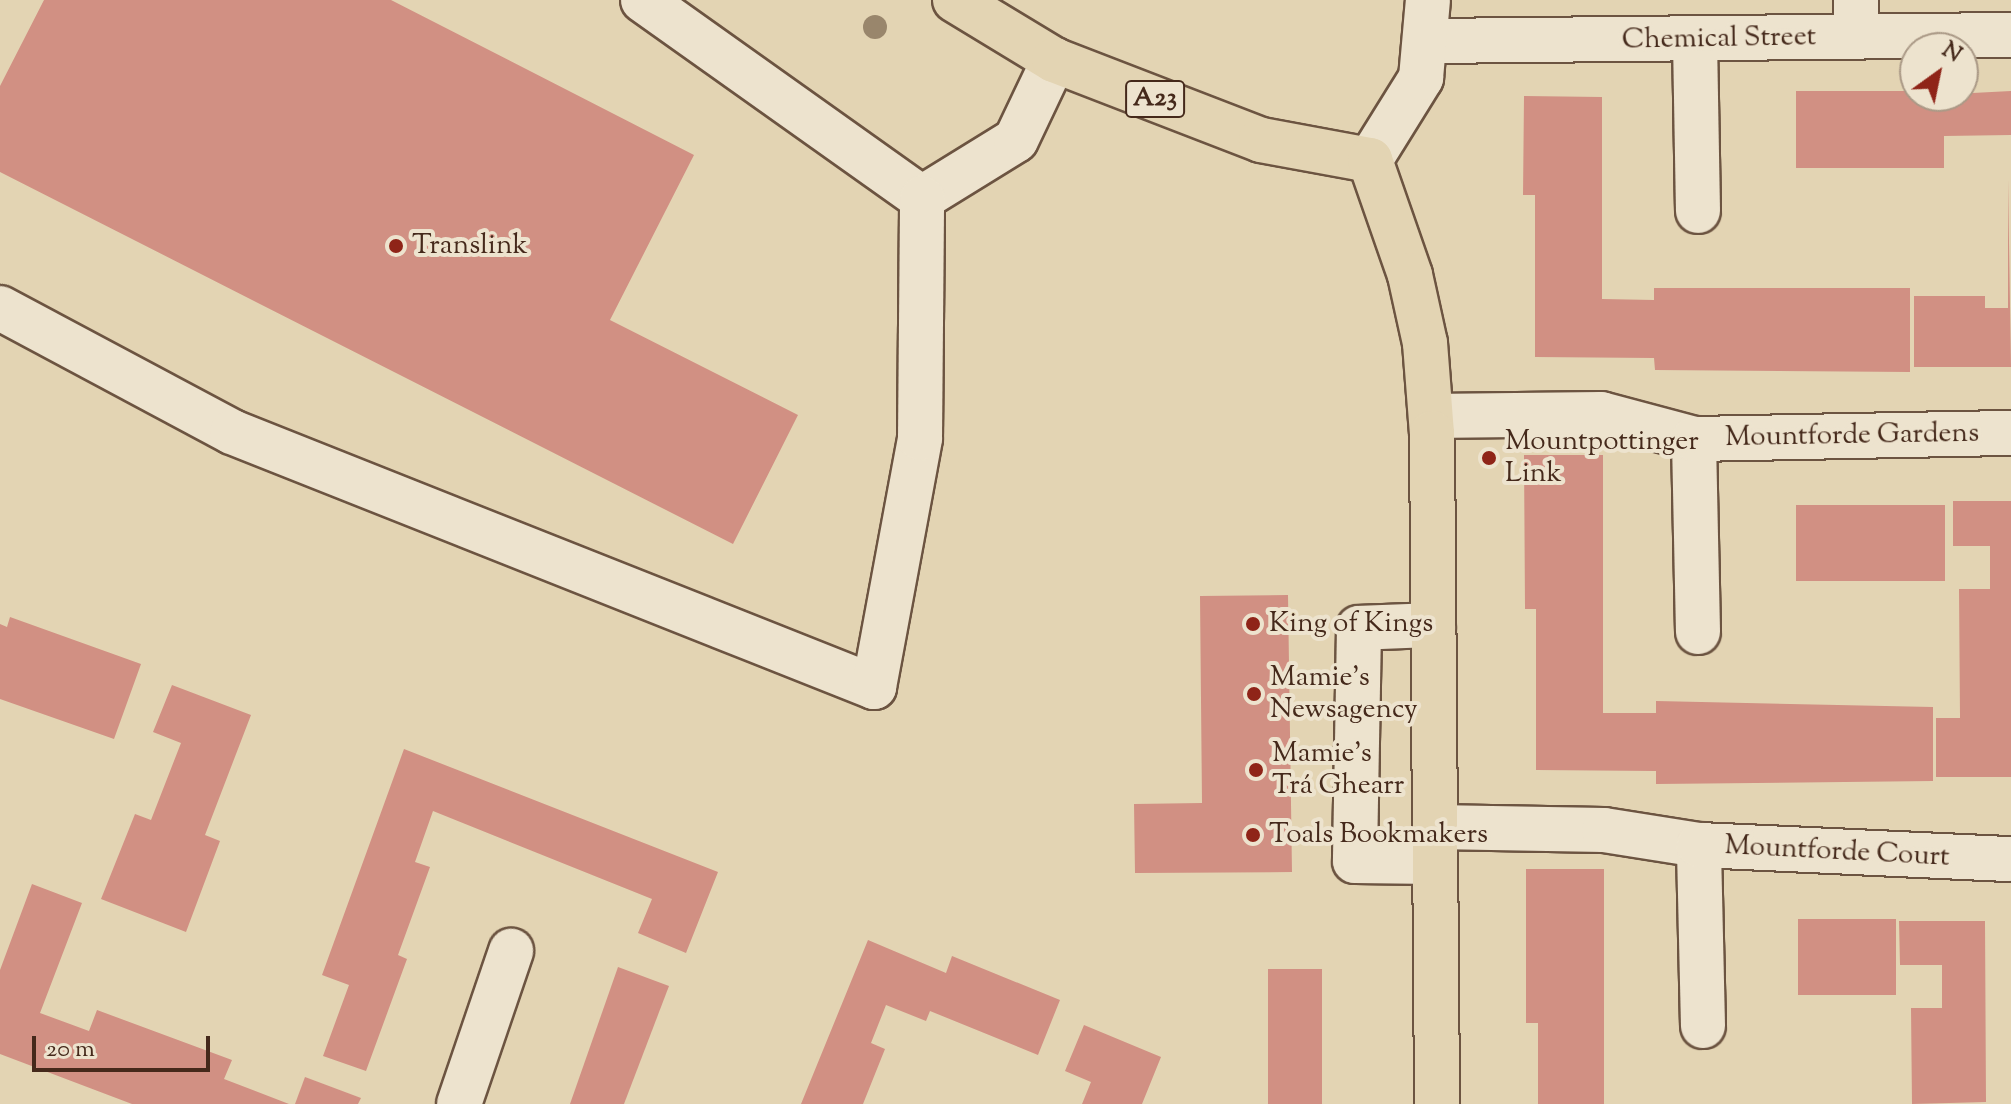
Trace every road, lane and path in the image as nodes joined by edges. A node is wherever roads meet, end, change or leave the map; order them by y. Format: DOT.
graph roads {
  1 [pos="643,0"];
  2 [pos="955,0"];
  3 [pos="1856,18"];
  4 [pos="1428,20"];
  5 [pos="2011,35"];
  6 [pos="1695,40"];
  7 [pos="1054,60"];
  8 [pos="1370,160"];
  9 [pos="922,198"];
  10 [pos="1698,211"];
  11 [pos="0,308"];
  12 [pos="1431,416"];
  13 [pos="2011,433"];
  14 [pos="1694,439"];
  15 [pos="1433,625"];
  16 [pos="1698,632"];
  17 [pos="1435,844"];
  18 [pos="1699,845"];
  19 [pos="2011,859"];
  20 [pos="511,951"];
  21 [pos="1703,1026"];
  22 [pos="459,1104"];
  23 [pos="1437,1104"];
  1 -- 9 [label="street"];
  2 -- 7 [label="main road, A23"];
  3 -- 5 [label="street, Chemical Street"];
  3 -- 6 [label="street, Chemical Street"];
  4 -- 6 [label="street, Chemical Street"];
  4 -- 8 [label="street"];
  6 -- 10 [label="street"];
  7 -- 8 [label="main road, A23"];
  7 -- 9 [label="street"];
  8 -- 12 [label="main road"];
  9 -- 11 [label="street"];
  12 -- 14 [label="street"];
  12 -- 15 [label="main road"];
  13 -- 14 [label="street, Mountforde Gardens"];
  14 -- 16 [label="street, Mountforde Gardens"];
  15 -- 17 [label="main road"];
  15 -- 17 [label="street"];
  17 -- 18 [label="street"];
  17 -- 23 [label="main road"];
  18 -- 19 [label="street, Mountforde Court"];
  18 -- 21 [label="street, Mountforde Court"];
  20 -- 22 [label="street"];
}
